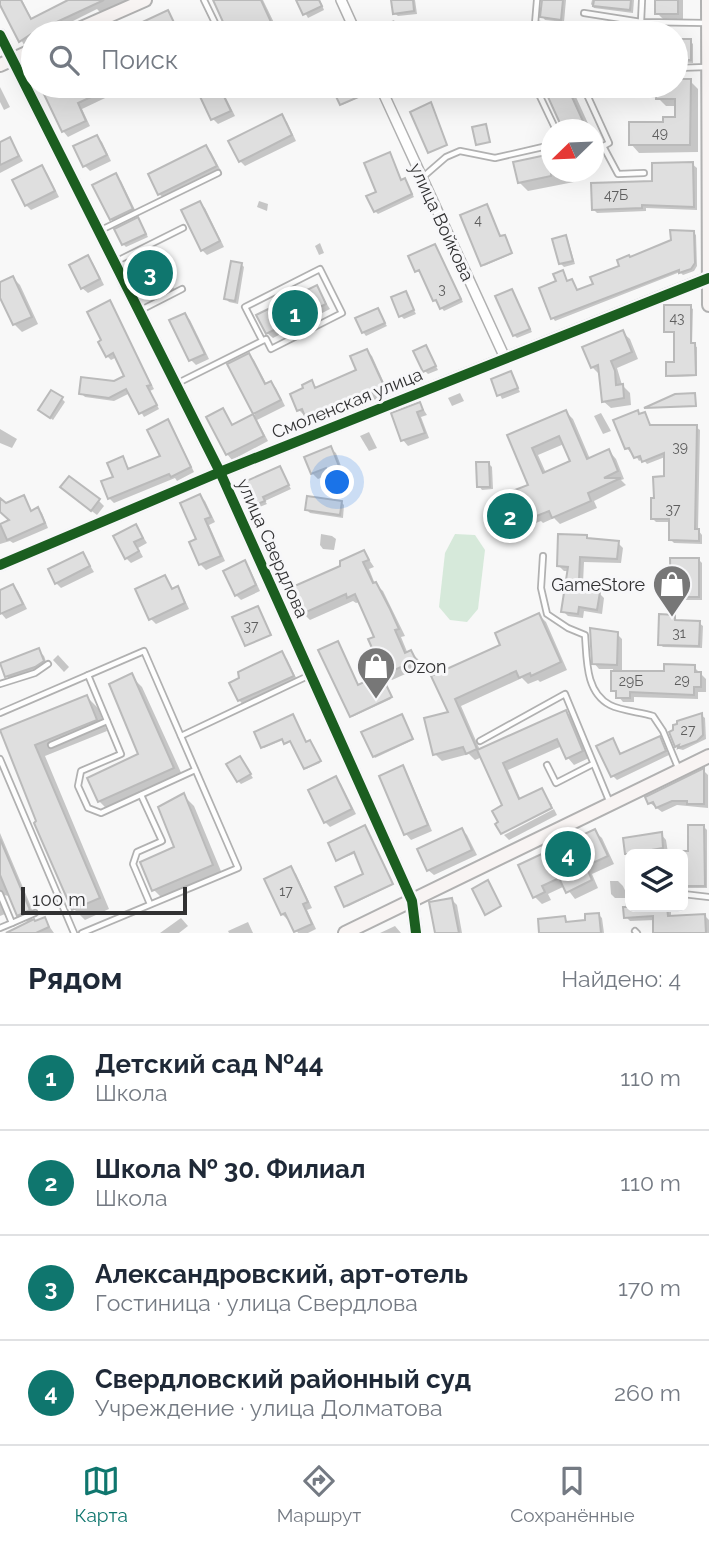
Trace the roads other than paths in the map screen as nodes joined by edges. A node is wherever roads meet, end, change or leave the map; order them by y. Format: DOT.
graph roads {
  1 [pos="145,0"];
  2 [pos="204,0"];
  3 [pos="341,0"];
  4 [pos="537,0"];
  5 [pos="642,0"];
  6 [pos="708,0"];
  7 [pos="583,13"];
  8 [pos="97,21"];
  9 [pos="214,21"];
  10 [pos="351,21"];
  11 [pos="535,21"];
  12 [pos="635,21"];
  13 [pos="641,21"];
  14 [pos="688,23"];
  15 [pos="708,23"];
  16 [pos="0,36"];
  17 [pos="708,41"];
  18 [pos="6,62"];
  19 [pos="708,66"];
  20 [pos="688,67"];
  21 [pos="709,78"];
  22 [pos="21,89"];
  23 [pos="26,98"];
  24 [pos="385,98"];
  25 [pos="541,98"];
  26 [pos="588,98"];
  27 [pos="551,119"];
  28 [pos="597,119"];
  29 [pos="709,130"];
  30 [pos="541,148"];
  31 [pos="604,148"];
  32 [pos="218,173"];
  33 [pos="644,173"];
  34 [pos="422,178"];
  35 [pos="183,228"];
  36 [pos="99,232"];
  37 [pos="709,250"];
  38 [pos="114,262"];
  39 [pos="709,278"];
  40 [pos="182,289"];
  41 [pos="709,305"];
  42 [pos="138,311"];
  43 [pos="262,340"];
  44 [pos="505,358"];
  45 [pos="175,384"];
  46 [pos="220,472"];
  47 [pos="543,556"];
  48 [pos="0,565"];
  49 [pos="48,664"];
  50 [pos="311,674"];
  51 [pos="88,675"];
  52 [pos="0,684"];
  53 [pos="0,713"];
  54 [pos="107,721"];
  55 [pos="181,736"];
  56 [pos="480,741"];
  57 [pos="51,745"];
  58 [pos="709,756"];
  59 [pos="0,760"];
  60 [pos="593,764"];
  61 [pos="547,765"];
  62 [pos="195,770"];
  63 [pos="680,770"];
  64 [pos="141,794"];
  65 [pos="610,804"];
  66 [pos="0,894"];
  67 [pos="688,895"];
  68 [pos="709,897"];
  69 [pos="412,901"];
  70 [pos="150,904"];
  71 [pos="35,913"];
  72 [pos="12,923"];
  73 [pos="0,928"];
  74 [pos="75,933"];
  75 [pos="82,933"];
  76 [pos="345,933"];
  77 [pos="416,933"];
  1 -- 8 [label="main road"];
  2 -- 9 [label="lane"];
  3 -- 10 [label="street"];
  4 -- 11 [label="lane"];
  5 -- 13 [label="lane"];
  6 -- 15 [label="main road"];
  7 -- 12 [label="lane"];
  14 -- 15 [label="lane"];
  15 -- 17 [label="main road"];
  16 -- 18 [label="street, улица Свердлова"];
  17 -- 19 [label="main road"];
  18 -- 22 [label="street, улица Свердлова"];
  19 -- 20 [label="lane"];
  19 -- 21 [label="main road"];
  21 -- 29 [label="main road"];
  23 -- 36 [label="street, улица Свердлова"];
  24 -- 34 [label="street, улица Войкова"];
  25 -- 27 [label="lane"];
  26 -- 28 [label="lane"];
  29 -- 37 [label="main road"];
  30 -- 34 [label="lane"];
  31 -- 33 [label="lane"];
  32 -- 36 [label="lane"];
  34 -- 44 [label="street, улица Войкова"];
  35 -- 38 [label="lane"];
  36 -- 38 [label="street, улица Свердлова"];
  37 -- 39 [label="main road"];
  38 -- 42 [label="street, улица Свердлова"];
  39 -- 41 [label="main road"];
  39 -- 44 [label="street, Смоленская улица"];
  40 -- 42 [label="lane"];
  42 -- 45 [label="street, улица Свердлова"];
  43 -- 43 [label="lane"];
  43 -- 45 [label="lane"];
  44 -- 46 [label="street, Смоленская улица"];
  45 -- 46 [label="street, улица Свердлова"];
  46 -- 48 [label="street, Смоленская улица"];
  46 -- 50 [label="street, улица Свердлова"];
  47 -- 63 [label="lane"];
  49 -- 52 [label="lane"];
  50 -- 55 [label="lane"];
  50 -- 69 [label="street, улица Свердлова"];
  51 -- 53 [label="lane"];
  51 -- 54 [label="lane"];
  51 -- 55 [label="lane"];
  54 -- 57 [label="lane"];
  54 -- 64 [label="lane"];
  55 -- 62 [label="lane"];
  56 -- 60 [label="lane"];
  58 -- 63 [label="main road"];
  59 -- 74 [label="lane"];
  60 -- 61 [label="lane"];
  60 -- 65 [label="lane"];
  62 -- 64 [label="lane"];
  62 -- 70 [label="lane"];
  63 -- 65 [label="main road"];
  64 -- 70 [label="lane"];
  65 -- 69 [label="main road"];
  66 -- 72 [label="lane"];
  67 -- 68 [label="lane"];
  69 -- 76 [label="main road"];
  69 -- 77 [label="street, улица Свердлова"];
  70 -- 75 [label="lane"];
  71 -- 72 [label="lane"];
  72 -- 73 [label="lane"];
}
